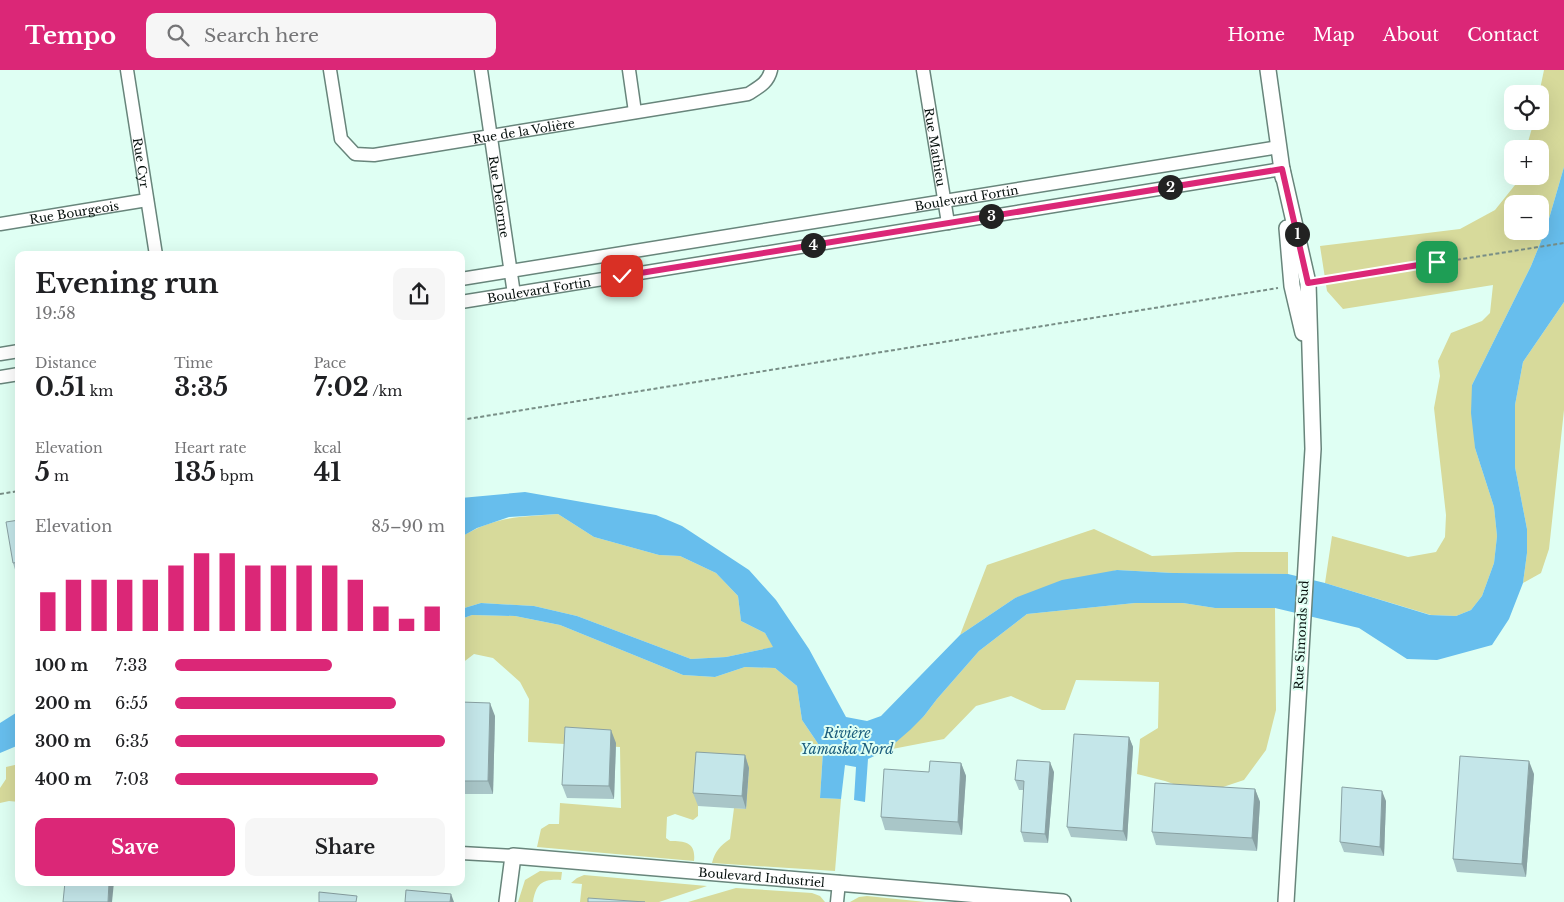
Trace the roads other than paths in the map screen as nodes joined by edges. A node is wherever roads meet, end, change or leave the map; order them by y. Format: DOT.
graph roads {
  1 [pos="127,70"];
  2 [pos="330,70"];
  3 [pos="481,70"];
  4 [pos="629,70"];
  5 [pos="771,70"];
  6 [pos="923,70"];
  7 [pos="1268,70"];
  8 [pos="636,112"];
  9 [pos="491,135"];
  10 [pos="1279,147"];
  11 [pos="1282,169"];
  12 [pos="1111,174"];
  13 [pos="1115,196"];
  14 [pos="147,200"];
  15 [pos="944,201"];
  16 [pos="822,221"];
  17 [pos="948,223"];
  18 [pos="0,224"];
  19 [pos="825,243"];
  20 [pos="673,245"];
  21 [pos="155,251"];
  22 [pos="676,267"];
  23 [pos="511,271"];
  24 [pos="465,278"];
  25 [pos="514,294"];
  26 [pos="465,301"];
  27 [pos="15,352"];
  28 [pos="0,354"];
  29 [pos="1311,369"];
  30 [pos="15,375"];
  31 [pos="0,377"];
  32 [pos="465,853"];
  33 [pos="513,856"];
  34 [pos="839,882"];
  35 [pos="506,902"];
  36 [pos="837,902"];
  37 [pos="1063,902"];
  38 [pos="1286,902"];
  1 -- 14 [label="street, Rue Cyr"];
  2 -- 9 [label="street, Rue de la Volière"];
  3 -- 9 [label="street, Rue Delorme"];
  4 -- 8 [label="street"];
  5 -- 8 [label="street, Rue de la Volière"];
  6 -- 15 [label="street, Rue Mathieu"];
  7 -- 10 [label="street, Rue Simonds Sud"];
  8 -- 9 [label="street, Rue de la Volière"];
  9 -- 23 [label="street, Rue Delorme"];
  10 -- 11 [label="street, Rue Simonds Sud"];
  10 -- 12 [label="street, Boulevard Fortin"];
  11 -- 13 [label="street, Boulevard Fortin"];
  11 -- 29 [label="street, Rue Simonds Sud"];
  11 -- 29 [label="street, Rue Simonds Sud"];
  12 -- 13 [label="street"];
  12 -- 15 [label="street, Boulevard Fortin"];
  13 -- 17 [label="street, Boulevard Fortin"];
  14 -- 18 [label="street, Rue Bourgeois"];
  14 -- 21 [label="street, Rue Cyr"];
  15 -- 16 [label="street, Boulevard Fortin"];
  15 -- 17 [label="street, Rue Mathieu"];
  16 -- 19 [label="street"];
  16 -- 20 [label="street, Boulevard Fortin"];
  17 -- 19 [label="street, Boulevard Fortin"];
  19 -- 22 [label="street, Boulevard Fortin"];
  20 -- 22 [label="street"];
  20 -- 23 [label="street, Boulevard Fortin"];
  22 -- 25 [label="street, Boulevard Fortin"];
  23 -- 24 [label="street, Boulevard Fortin"];
  23 -- 25 [label="street, Rue Delorme"];
  25 -- 26 [label="street, Boulevard Fortin"];
  27 -- 28 [label="street"];
  29 -- 38 [label="street, Rue Simonds Sud"];
  30 -- 31 [label="street"];
  32 -- 33 [label="street, Boulevard Industriel"];
  33 -- 34 [label="street, Boulevard Industriel"];
  33 -- 35 [label="street"];
  34 -- 36 [label="street"];
  34 -- 37 [label="street, Boulevard Industriel"];
}
